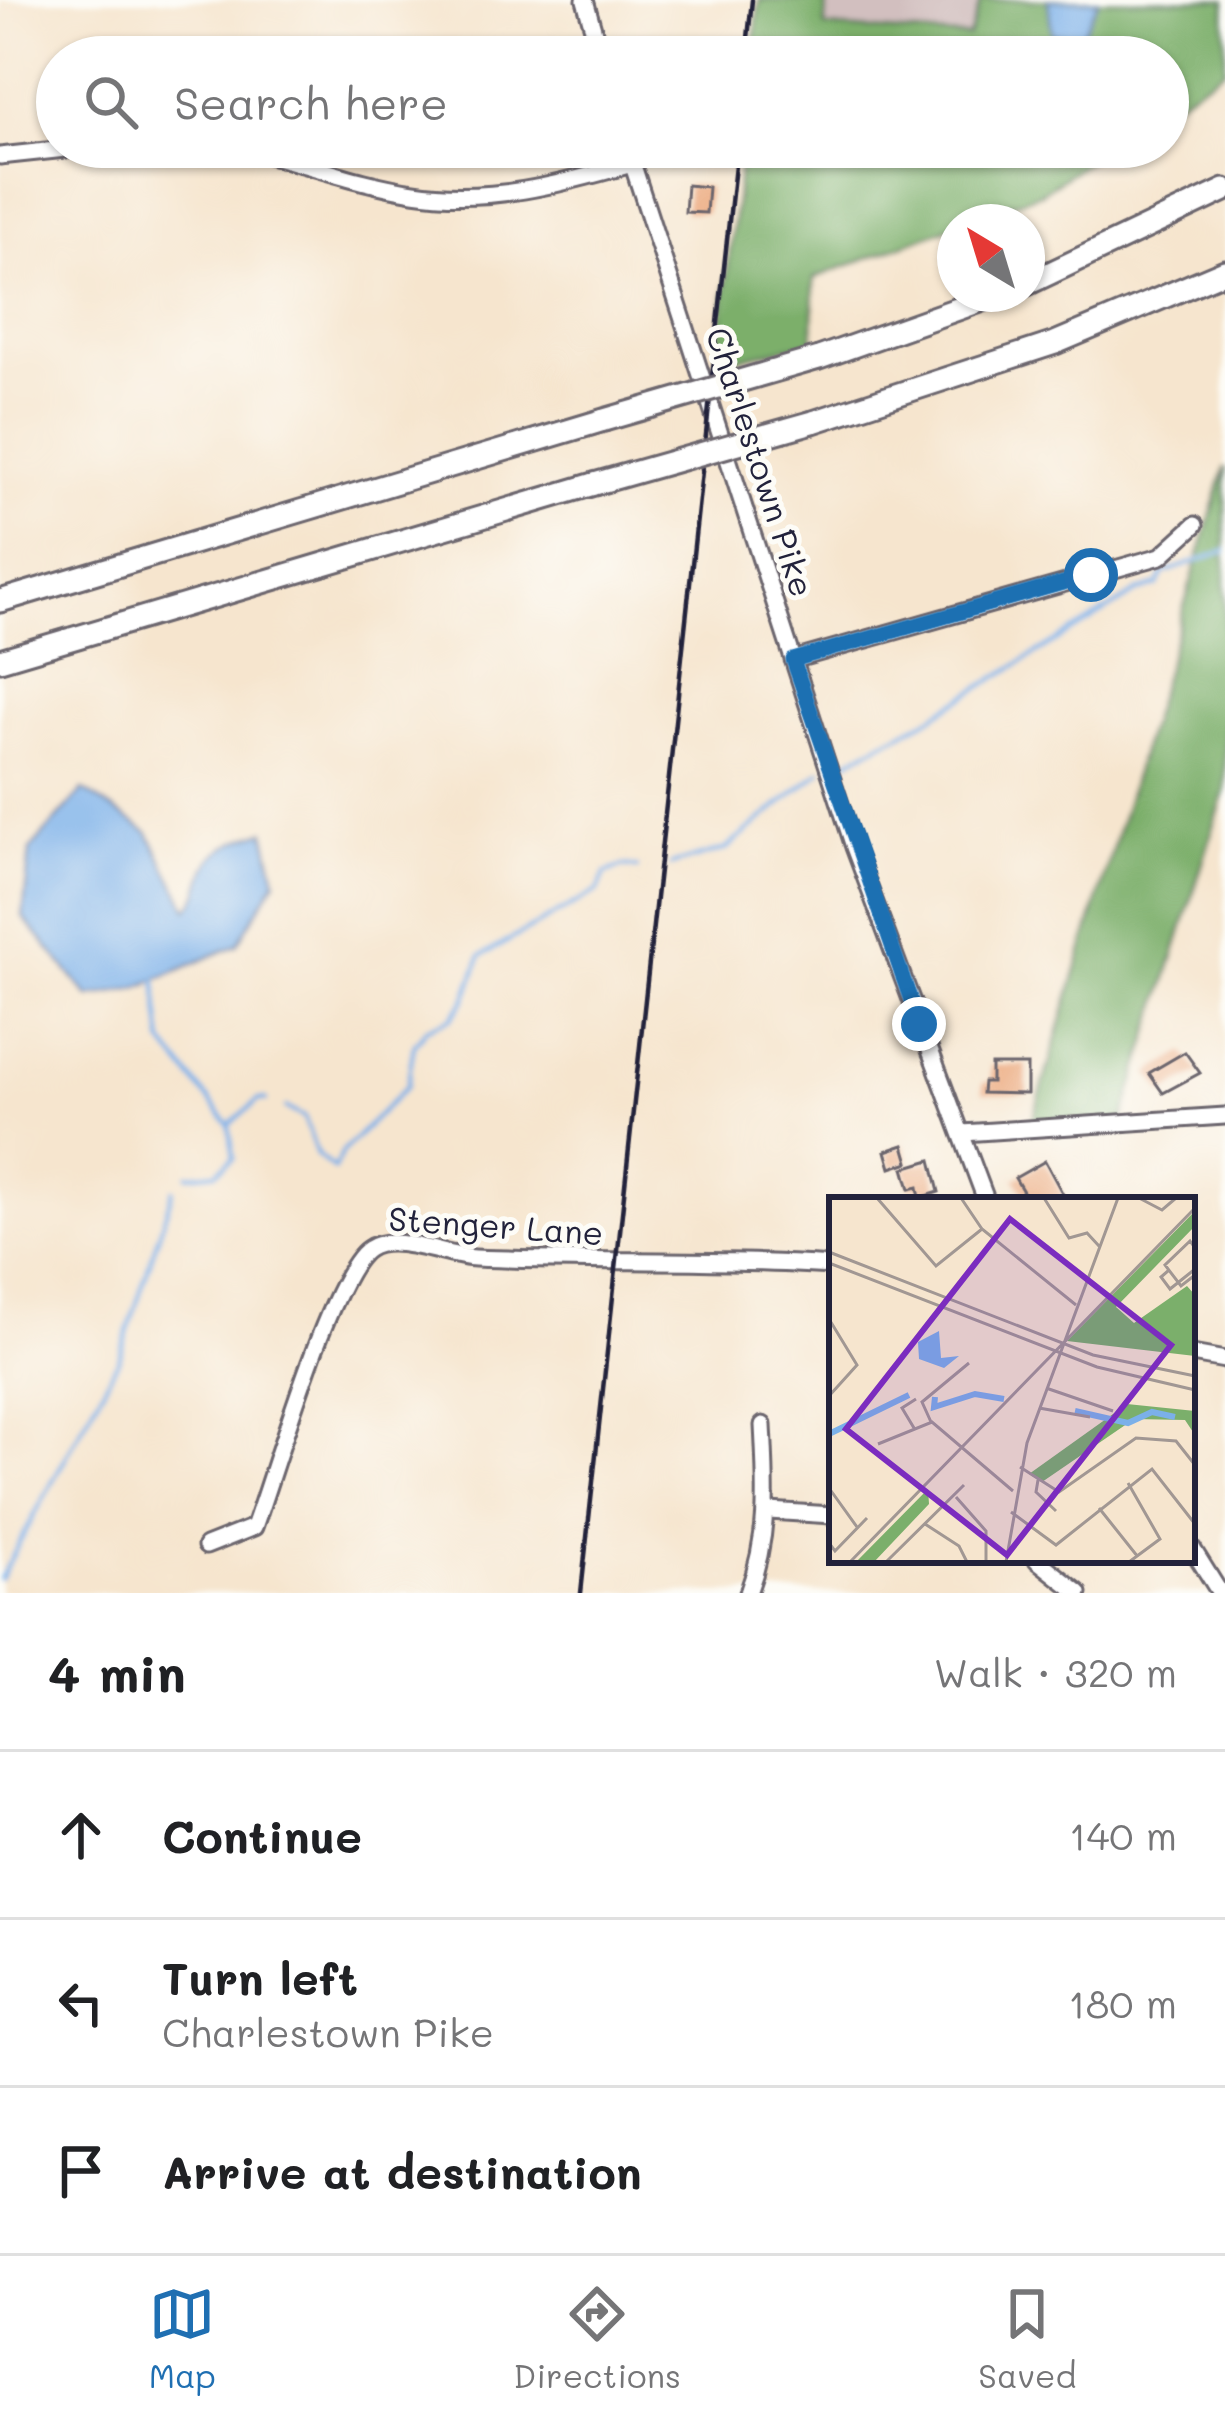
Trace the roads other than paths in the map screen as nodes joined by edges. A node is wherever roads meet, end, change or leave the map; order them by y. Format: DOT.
graph roads {
  1 [pos="585,0"];
  2 [pos="596,36"];
  3 [pos="36,152"];
  4 [pos="0,156"];
  5 [pos="313,168"];
  6 [pos="596,168"];
  7 [pos="633,168"];
  8 [pos="1225,190"];
  9 [pos="1225,271"];
  10 [pos="1045,275"];
  11 [pos="949,312"];
  12 [pos="1195,524"];
  13 [pos="0,601"];
  14 [pos="0,660"];
  15 [pos="793,660"];
  16 [pos="1225,1115"];
  17 [pos="962,1133"];
  18 [pos="985,1197"];
  19 [pos="829,1266"];
  20 [pos="1195,1355"];
  21 [pos="1225,1360"];
  22 [pos="764,1426"];
  23 [pos="769,1511"];
  24 [pos="829,1514"];
  25 [pos="206,1546"];
  26 [pos="1195,1553"];
  27 [pos="1041,1563"];
  28 [pos="748,1593"];
  29 [pos="1078,1593"];
  30 [pos="1220,1593"];
  1 -- 2 [label="street"];
  3 -- 4 [label="street"];
  5 -- 6 [label="street"];
  7 -- 15 [label="street, Charlestown Pike"];
  8 -- 10 [label="highway"];
  9 -- 14 [label="highway, bridge"];
  11 -- 13 [label="highway, bridge"];
  12 -- 15 [label="street"];
  15 -- 17 [label="street, Charlestown Pike"];
  16 -- 17 [label="street"];
  17 -- 18 [label="street, Charlestown Pike"];
  19 -- 25 [label="street, Stenger Lane"];
  20 -- 21 [label="street"];
  22 -- 23 [label="street"];
  23 -- 24 [label="street"];
  23 -- 28 [label="street"];
  26 -- 30 [label="street"];
  27 -- 29 [label="street"];
}
